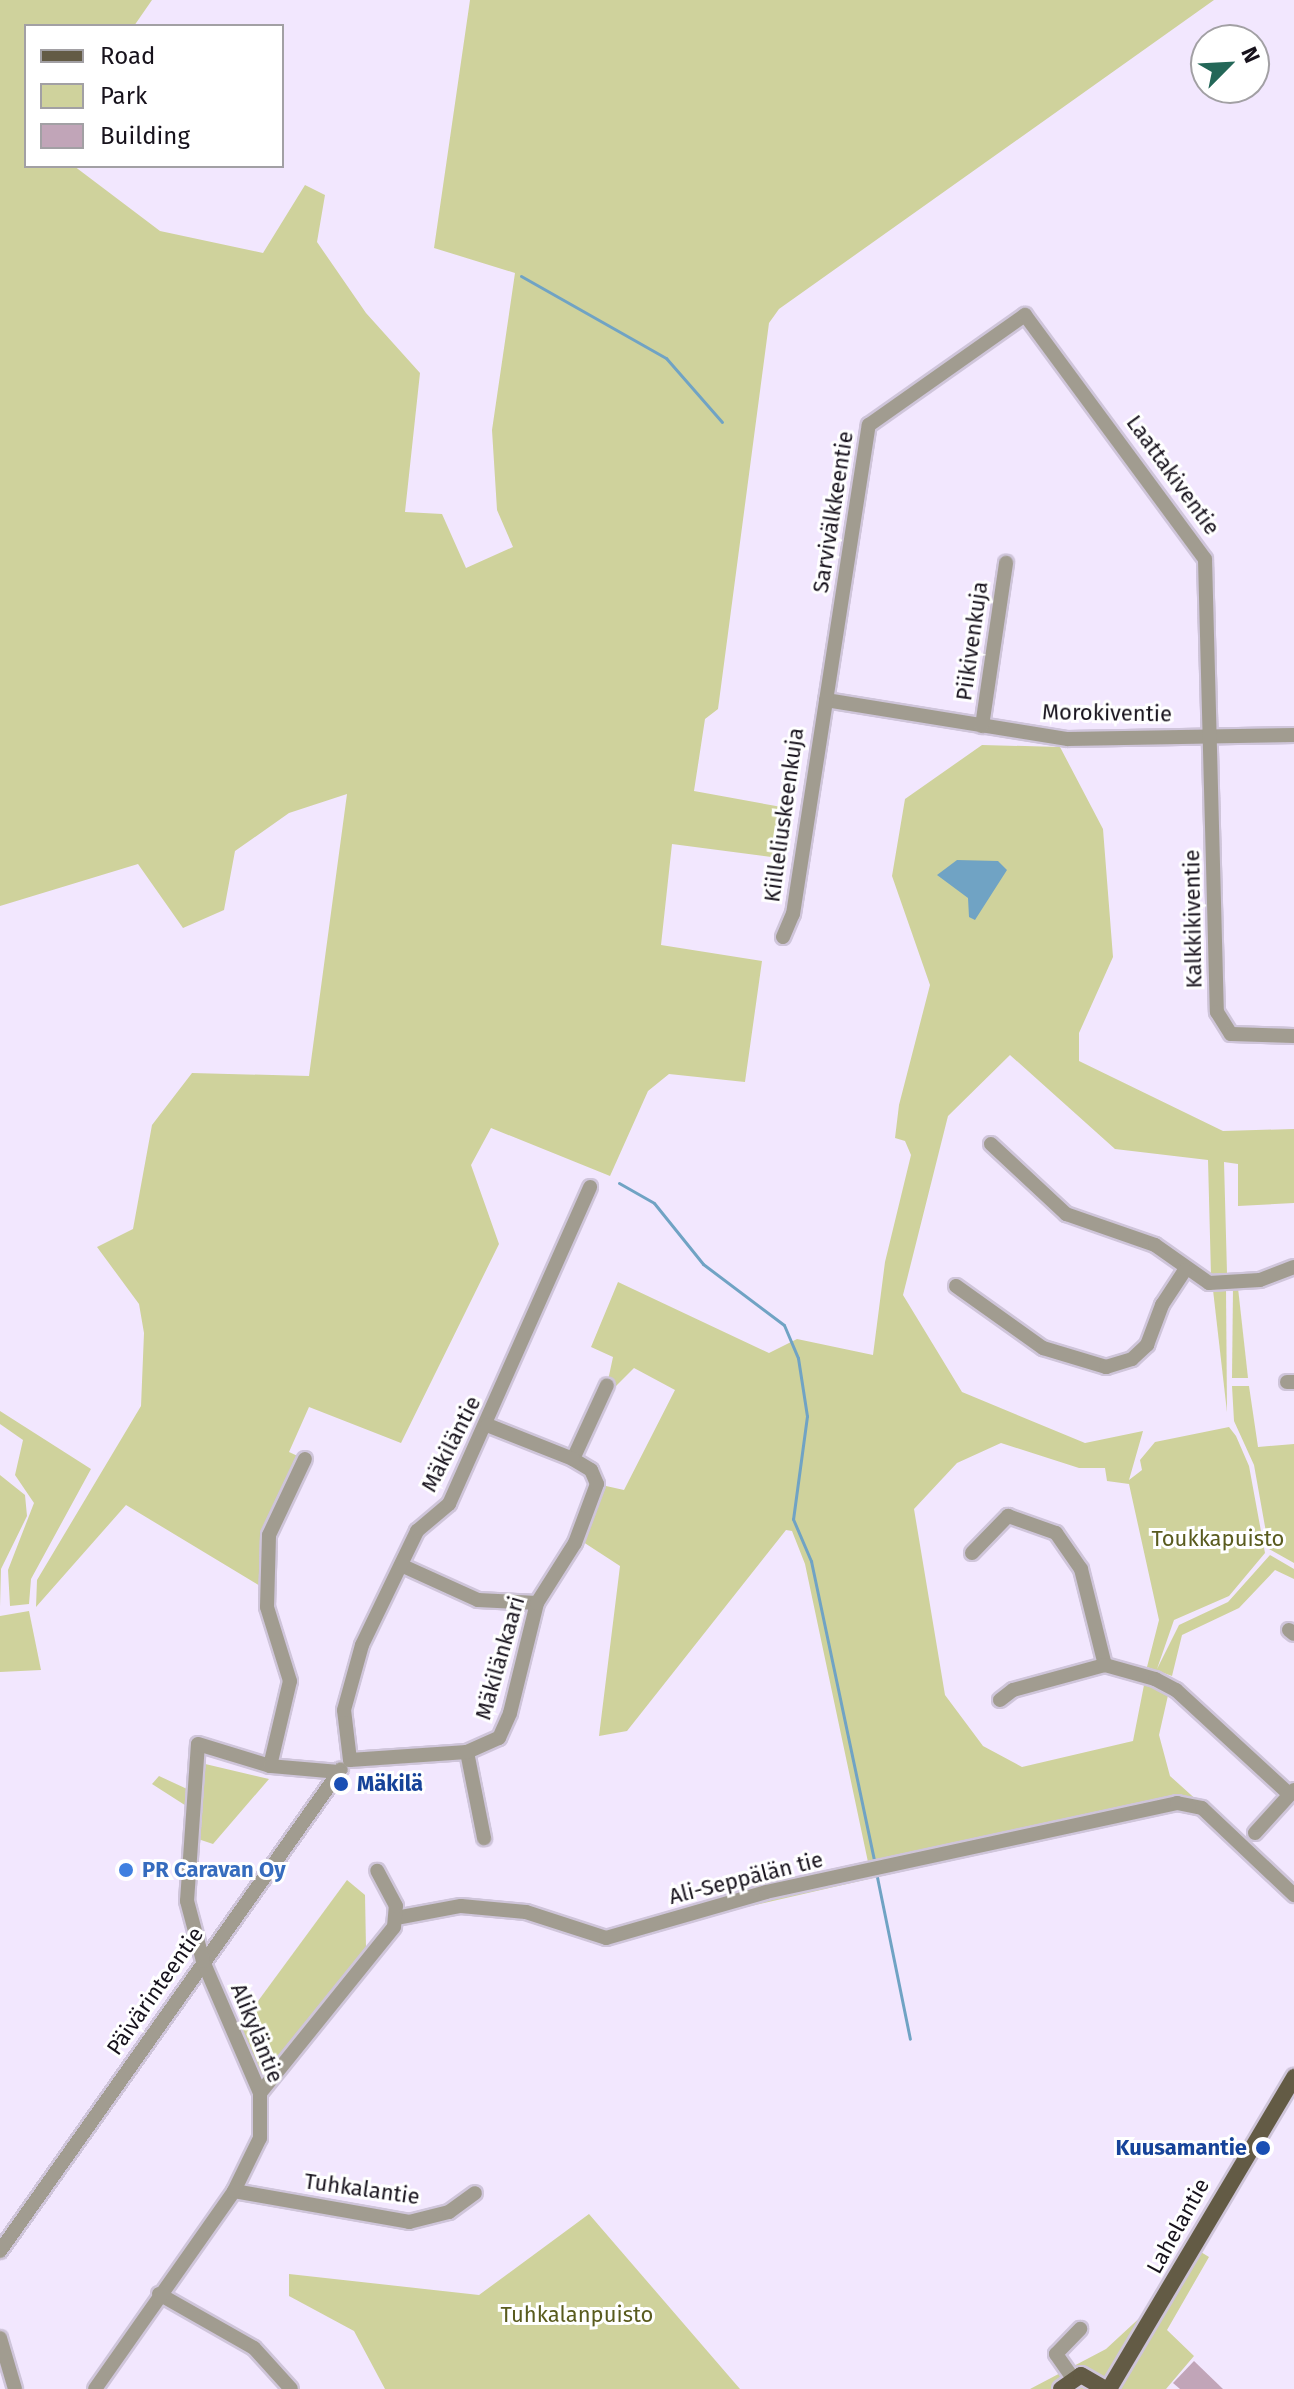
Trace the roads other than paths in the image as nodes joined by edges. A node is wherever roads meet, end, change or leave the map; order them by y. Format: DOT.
graph roads {
  1 [pos="1025,315"];
  2 [pos="1006,563"];
  3 [pos="826,700"];
  4 [pos="982,726"];
  5 [pos="1294,735"];
  6 [pos="1212,736"];
  7 [pos="783,937"];
  8 [pos="1294,1036"];
  9 [pos="991,1144"];
  10 [pos="590,1187"];
  11 [pos="1294,1267"];
  12 [pos="1185,1270"];
  13 [pos="956,1286"];
  14 [pos="607,1385"];
  15 [pos="487,1425"];
  16 [pos="305,1459"];
  17 [pos="573,1459"];
  18 [pos="972,1553"];
  19 [pos="403,1566"];
  20 [pos="537,1603"];
  21 [pos="1105,1665"];
  22 [pos="1000,1700"];
  23 [pos="467,1752"];
  24 [pos="350,1760"];
  25 [pos="270,1766"];
  26 [pos="338,1772"];
  27 [pos="1292,1792"];
  28 [pos="1255,1833"];
  29 [pos="484,1838"];
  30 [pos="377,1871"];
  31 [pos="1294,1895"];
  32 [pos="396,1918"];
  33 [pos="203,1961"];
  34 [pos="1294,2077"];
  35 [pos="260,2093"];
  36 [pos="234,2191"];
  37 [pos="475,2193"];
  38 [pos="0,2251"];
  39 [pos="159,2294"];
  40 [pos="1080,2329"];
  41 [pos="0,2338"];
  42 [pos="1066,2383"];
  43 [pos="1103,2385"];
  44 [pos="15,2389"];
  45 [pos="95,2389"];
  46 [pos="291,2389"];
  1 -- 3 [label="street, Sarvivälkkeentie"];
  1 -- 6 [label="street, Laattakiventie"];
  2 -- 4 [label="street, Piikivenkuja"];
  3 -- 4 [label="street, Morokiventie"];
  3 -- 7 [label="street, Kiilleliuskeenkuja"];
  4 -- 6 [label="street, Morokiventie"];
  5 -- 6 [label="street, Morokiventie"];
  6 -- 8 [label="street, Kalkkikiventie"];
  9 -- 12 [label="street"];
  10 -- 15 [label="street, Mäkiläntie"];
  11 -- 12 [label="street"];
  12 -- 13 [label="street"];
  14 -- 17 [label="street"];
  15 -- 17 [label="street, Mäkilänkaari"];
  15 -- 19 [label="street, Mäkiläntie"];
  16 -- 25 [label="street"];
  17 -- 20 [label="street, Mäkilänkaari"];
  18 -- 21 [label="street"];
  19 -- 20 [label="street"];
  19 -- 24 [label="street, Mäkiläntie"];
  20 -- 23 [label="street, Mäkilänkaari"];
  21 -- 22 [label="street"];
  21 -- 27 [label="street"];
  23 -- 24 [label="street, Mäkilänkaari"];
  23 -- 29 [label="street"];
  24 -- 26 [label="street, Päivärinteentie"];
  25 -- 26 [label="street"];
  25 -- 33 [label="street, Alikyläntie"];
  26 -- 33 [label="street, Päivärinteentie"];
  27 -- 28 [label="street"];
  30 -- 32 [label="street"];
  31 -- 32 [label="street, Ali-Seppälän tie"];
  32 -- 35 [label="street"];
  33 -- 35 [label="street, Alikyläntie"];
  33 -- 38 [label="street, Päivärinteentie"];
  34 -- 43 [label="main road, Lahelantie"];
  35 -- 36 [label="street, Alikyläntie"];
  36 -- 37 [label="street, Tuhkalantie"];
  36 -- 39 [label="street, Alikyläntie"];
  39 -- 45 [label="street, Alikyläntie"];
  39 -- 46 [label="street"];
  40 -- 42 [label="street"];
  41 -- 44 [label="street"];
  42 -- 43 [label="main road, Lahelantie"];
}
